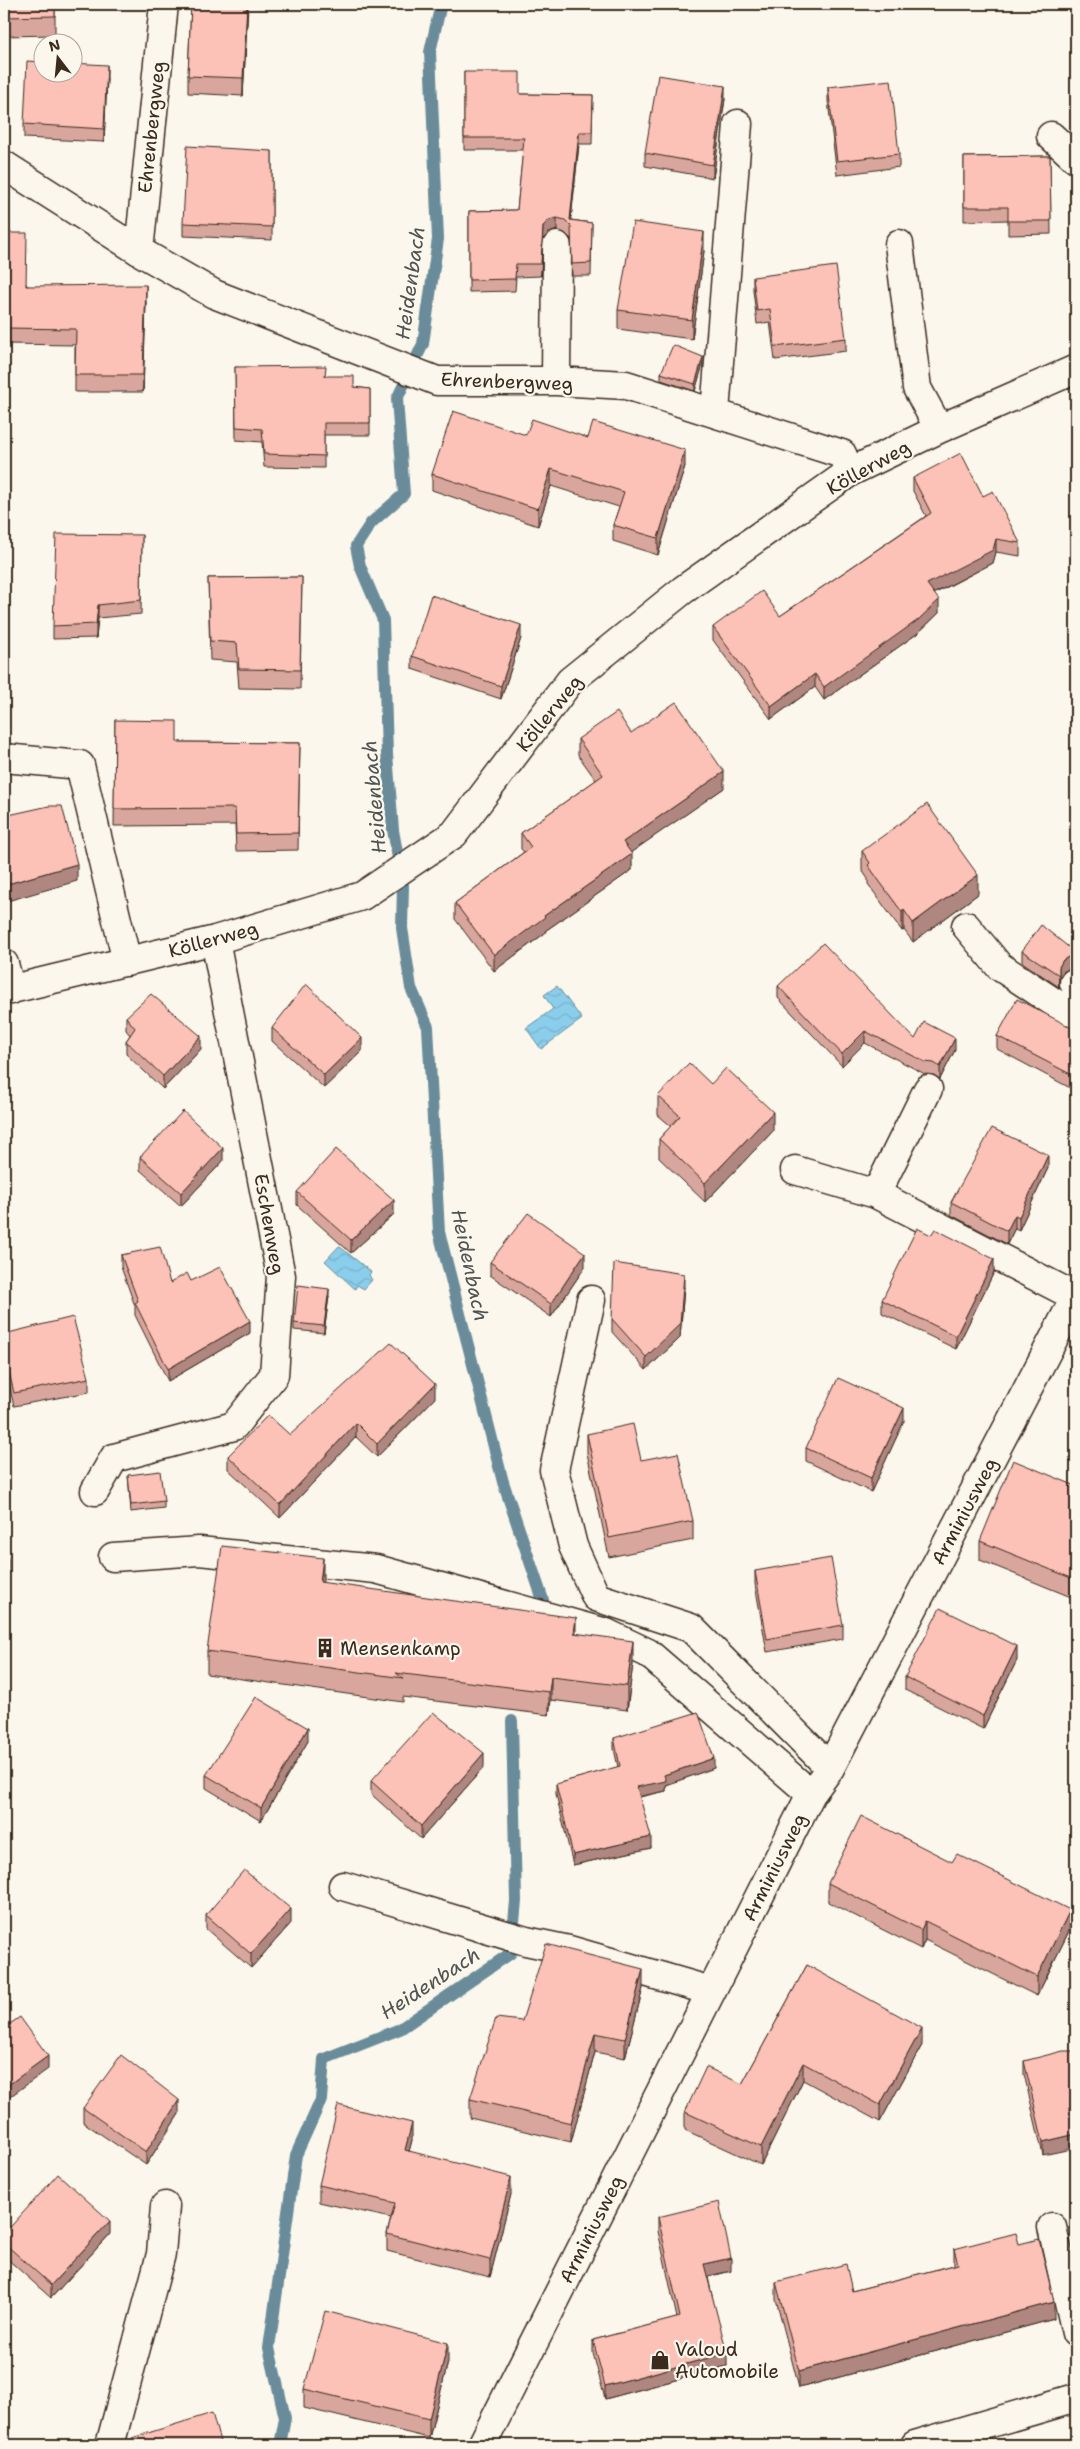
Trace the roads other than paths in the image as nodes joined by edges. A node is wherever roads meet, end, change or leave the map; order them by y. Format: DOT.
graph roads {
  1 [pos="164,4"];
  2 [pos="738,124"];
  3 [pos="1051,136"];
  4 [pos="1076,158"];
  5 [pos="4,165"];
  6 [pos="899,244"];
  7 [pos="557,246"];
  8 [pos="139,251"];
  9 [pos="1076,369"];
  10 [pos="556,382"];
  11 [pos="714,412"];
  12 [pos="938,429"];
  13 [pos="850,472"];
  14 [pos="4,758"];
  15 [pos="966,926"];
  16 [pos="215,940"];
  17 [pos="127,962"];
  18 [pos="4,964"];
  19 [pos="7,990"];
  20 [pos="1076,1017"];
  21 [pos="928,1089"];
  22 [pos="795,1170"];
  23 [pos="876,1194"];
  24 [pos="1076,1296"];
  25 [pos="591,1300"];
  26 [pos="95,1491"];
  27 [pos="114,1558"];
  28 [pos="830,1768"];
  29 [pos="811,1794"];
  30 [pos="343,1886"];
  31 [pos="711,1991"];
  32 [pos="165,2206"];
  33 [pos="1052,2227"];
  34 [pos="1076,2333"];
  35 [pos="1076,2398"];
  36 [pos="110,2445"];
  37 [pos="482,2445"];
  38 [pos="915,2445"];
  1 -- 8 [label="street, Ehrenbergweg"];
  2 -- 11 [label="street"];
  3 -- 4 [label="street"];
  5 -- 8 [label="street, Ehrenbergweg"];
  6 -- 12 [label="street"];
  7 -- 10 [label="street"];
  8 -- 10 [label="street, Ehrenbergweg"];
  9 -- 12 [label="street, Köllerweg"];
  10 -- 11 [label="street, Ehrenbergweg"];
  11 -- 13 [label="street, Ehrenbergweg"];
  12 -- 13 [label="street, Köllerweg"];
  13 -- 16 [label="street, Köllerweg"];
  14 -- 17 [label="street"];
  15 -- 20 [label="street"];
  16 -- 17 [label="street, Köllerweg"];
  16 -- 26 [label="street, Eschenweg"];
  17 -- 19 [label="street, Köllerweg"];
  18 -- 19 [label="street"];
  21 -- 23 [label="street"];
  22 -- 23 [label="street"];
  23 -- 24 [label="street"];
  24 -- 28 [label="street, Arminiusweg"];
  25 -- 28 [label="street"];
  27 -- 29 [label="street"];
  28 -- 29 [label="street, Arminiusweg"];
  29 -- 31 [label="street, Arminiusweg"];
  30 -- 31 [label="street"];
  31 -- 37 [label="street, Arminiusweg"];
  32 -- 36 [label="street"];
  33 -- 34 [label="street"];
  35 -- 38 [label="street"];
}
